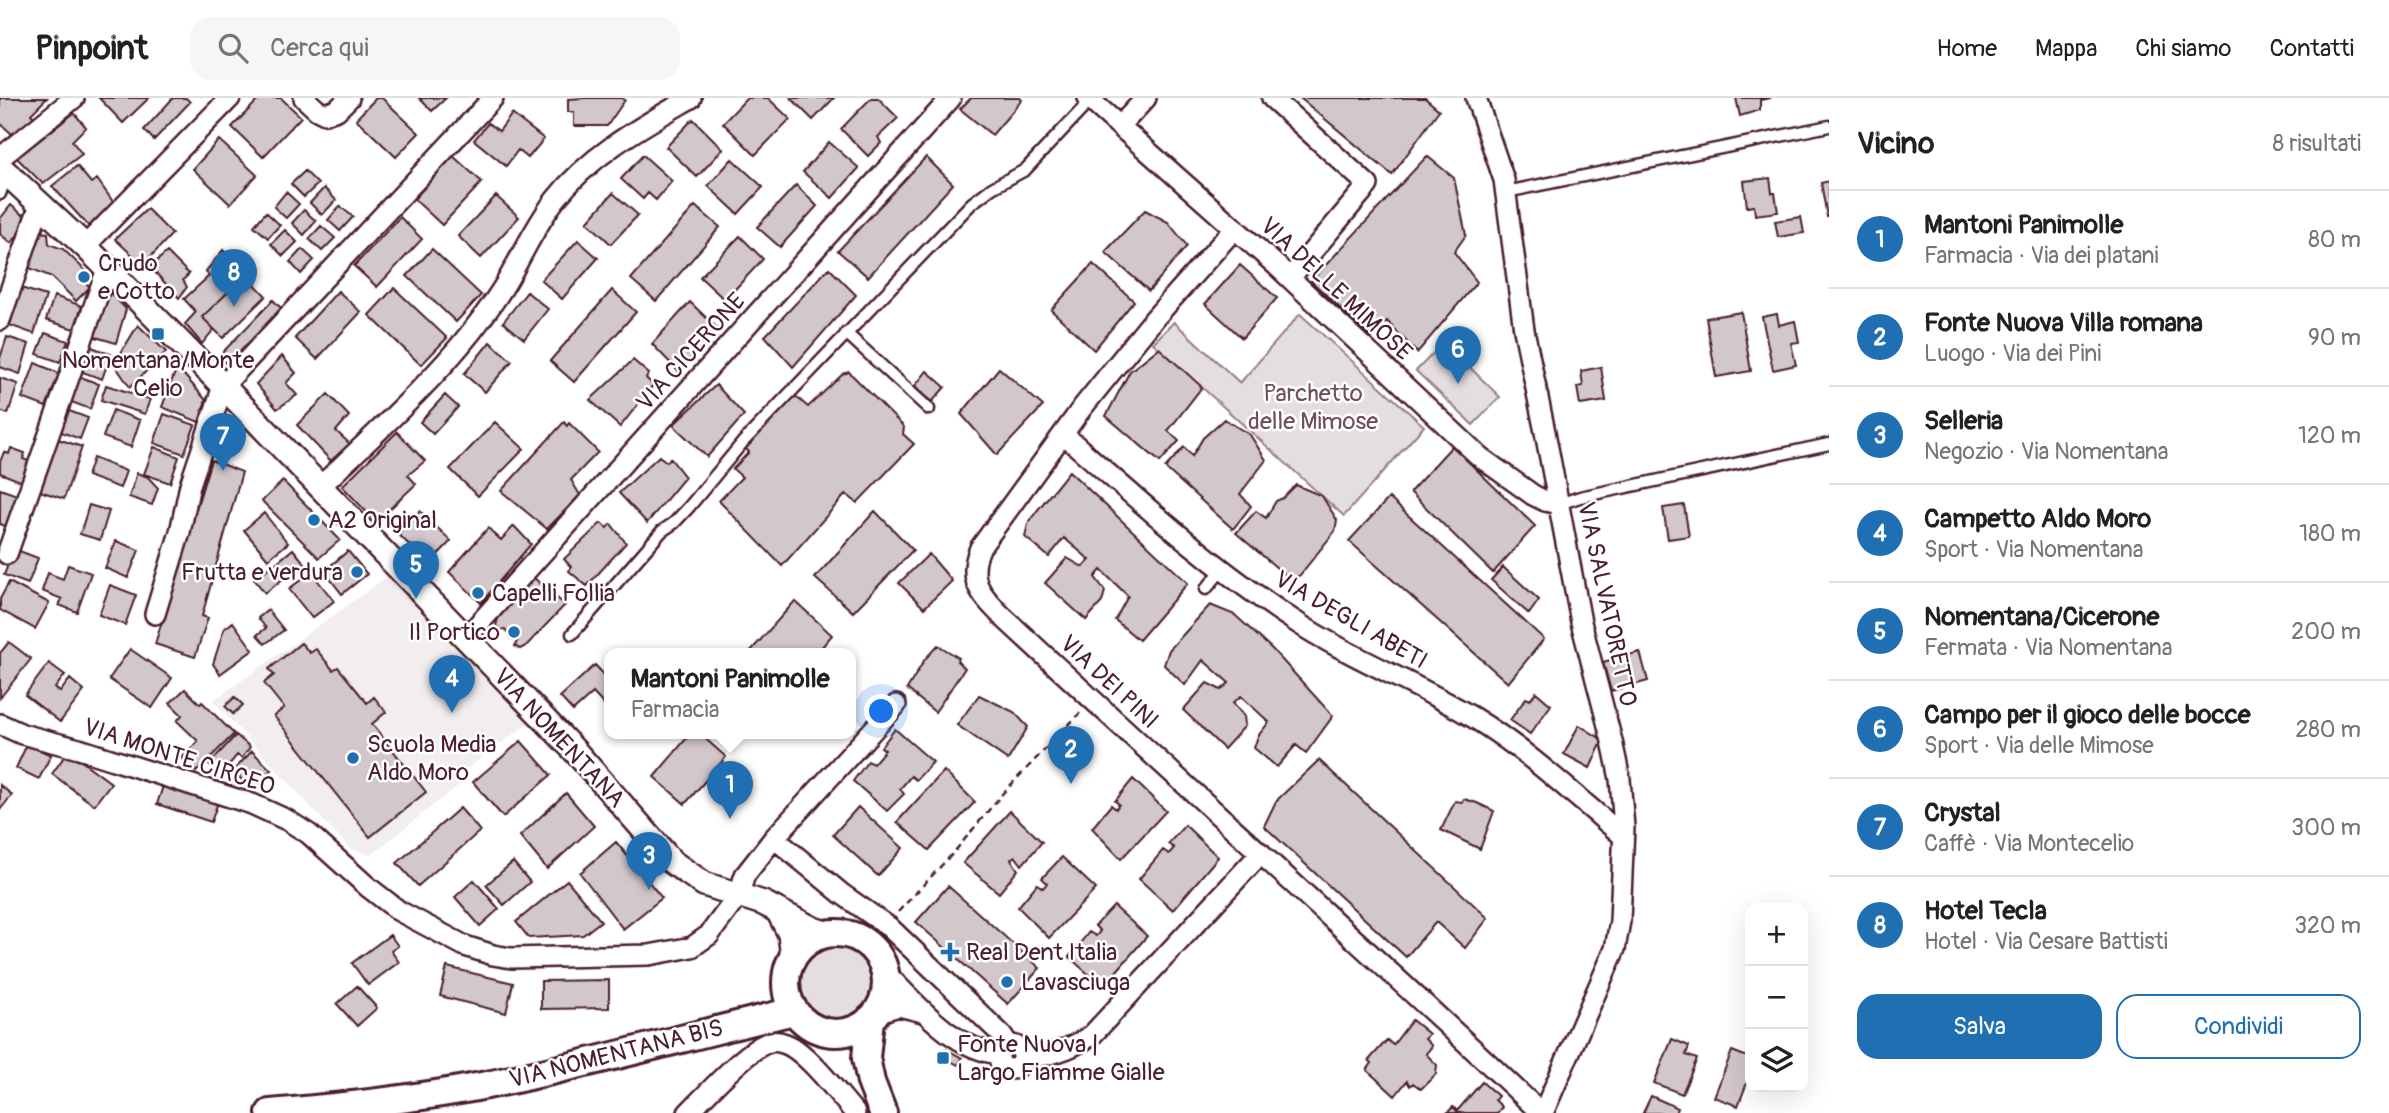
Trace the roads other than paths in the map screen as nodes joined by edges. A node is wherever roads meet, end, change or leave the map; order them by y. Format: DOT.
graph roads {
  1 [pos="74,98"];
  2 [pos="230,98"];
  3 [pos="304,98"];
  4 [pos="349,98"];
  5 [pos="493,98"];
  6 [pos="691,98"];
  7 [pos="951,98"];
  8 [pos="1146,98"];
  9 [pos="1272,98"];
  10 [pos="1476,98"];
  11 [pos="1089,99"];
  12 [pos="1829,126"];
  13 [pos="1120,127"];
  14 [pos="2,173"];
  15 [pos="1506,192"];
  16 [pos="40,204"];
  17 [pos="1235,228"];
  18 [pos="85,246"];
  19 [pos="107,269"];
  20 [pos="1290,278"];
  21 [pos="0,320"];
  22 [pos="846,333"];
  23 [pos="223,386"];
  24 [pos="929,409"];
  25 [pos="1063,434"];
  26 [pos="1829,444"];
  27 [pos="319,488"];
  28 [pos="1559,504"];
  29 [pos="7,554"];
  30 [pos="1221,571"];
  31 [pos="1206,589"];
  32 [pos="155,614"];
  33 [pos="572,634"];
  34 [pos="466,638"];
  35 [pos="896,705"];
  36 [pos="2,728"];
  37 [pos="1623,836"];
  38 [pos="774,838"];
  39 [pos="1261,853"];
  40 [pos="738,896"];
  41 [pos="778,911"];
  42 [pos="828,934"];
  43 [pos="793,957"];
  44 [pos="884,971"];
  45 [pos="794,1011"];
  46 [pos="923,1013"];
  47 [pos="873,1016"];
  48 [pos="827,1033"];
  49 [pos="1010,1052"];
  50 [pos="871,1082"];
  51 [pos="270,1113"];
  52 [pos="688,1113"];
  53 [pos="855,1113"];
  54 [pos="883,1113"];
  55 [pos="1542,1113"];
  1 -- 14 [label="street"];
  2 -- 18 [label="street"];
  3 -- 4 [label="street"];
  5 -- 23 [label="street"];
  6 -- 27 [label="street"];
  7 -- 34 [label="street, VIA CICERONE"];
  8 -- 13 [label="street"];
  9 -- 20 [label="street"];
  10 -- 15 [label="street, VIA SALVATORETTO"];
  11 -- 13 [label="street, VIA DELLE MIMOSE"];
  11 -- 22 [label="lane"];
  12 -- 15 [label="lane"];
  13 -- 17 [label="street, VIA DELLE MIMOSE"];
  14 -- 16 [label="street, VIA NOMENTANA"];
  15 -- 28 [label="street, VIA SALVATORETTO"];
  16 -- 18 [label="street, VIA NOMENTANA"];
  16 -- 21 [label="street"];
  17 -- 20 [label="street, VIA DELLE MIMOSE"];
  17 -- 25 [label="street, VIA DEI PINI"];
  18 -- 19 [label="street, VIA NOMENTANA"];
  19 -- 23 [label="street, VIA NOMENTANA"];
  19 -- 29 [label="street"];
  20 -- 28 [label="street, VIA DELLE MIMOSE"];
  22 -- 24 [label="lane"];
  22 -- 33 [label="lane"];
  23 -- 27 [label="street, VIA NOMENTANA"];
  23 -- 32 [label="street"];
  25 -- 30 [label="street, VIA DEGLI ABETI"];
  25 -- 39 [label="street, VIA DEI PINI"];
  26 -- 28 [label="lane"];
  27 -- 34 [label="street, VIA NOMENTANA"];
  28 -- 37 [label="street, VIA SALVATORETTO"];
  30 -- 31 [label="lane"];
  30 -- 37 [label="street, VIA DEGLI ABETI"];
  34 -- 40 [label="street, VIA NOMENTANA"];
  35 -- 38 [label="street, VIA MONTE CIRCEO"];
  36 -- 40 [label="street, VIA MONTE CIRCEO"];
  37 -- 55 [label="street, VIA SALVATORETTO"];
  38 -- 40 [label="street, VIA MONTE CIRCEO"];
  38 -- 49 [label="street"];
  39 -- 49 [label="street"];
  39 -- 55 [label="street, VIA DEI PINI"];
  40 -- 41 [label="street, VIA NOMENTANA"];
  41 -- 42 [label="street, VIA NOMENTANA"];
  41 -- 43 [label="street"];
  42 -- 43 [label="main road"];
  42 -- 44 [label="main road"];
  43 -- 45 [label="main road"];
  44 -- 46 [label="street"];
  44 -- 47 [label="main road"];
  45 -- 48 [label="main road"];
  45 -- 51 [label="main road, VIA NOMENTANA BIS"];
  46 -- 47 [label="street"];
  46 -- 49 [label="street"];
  47 -- 48 [label="main road"];
  47 -- 50 [label="main road"];
  48 -- 50 [label="main road"];
  50 -- 54 [label="main road"];
  52 -- 53 [label="street"];
}
